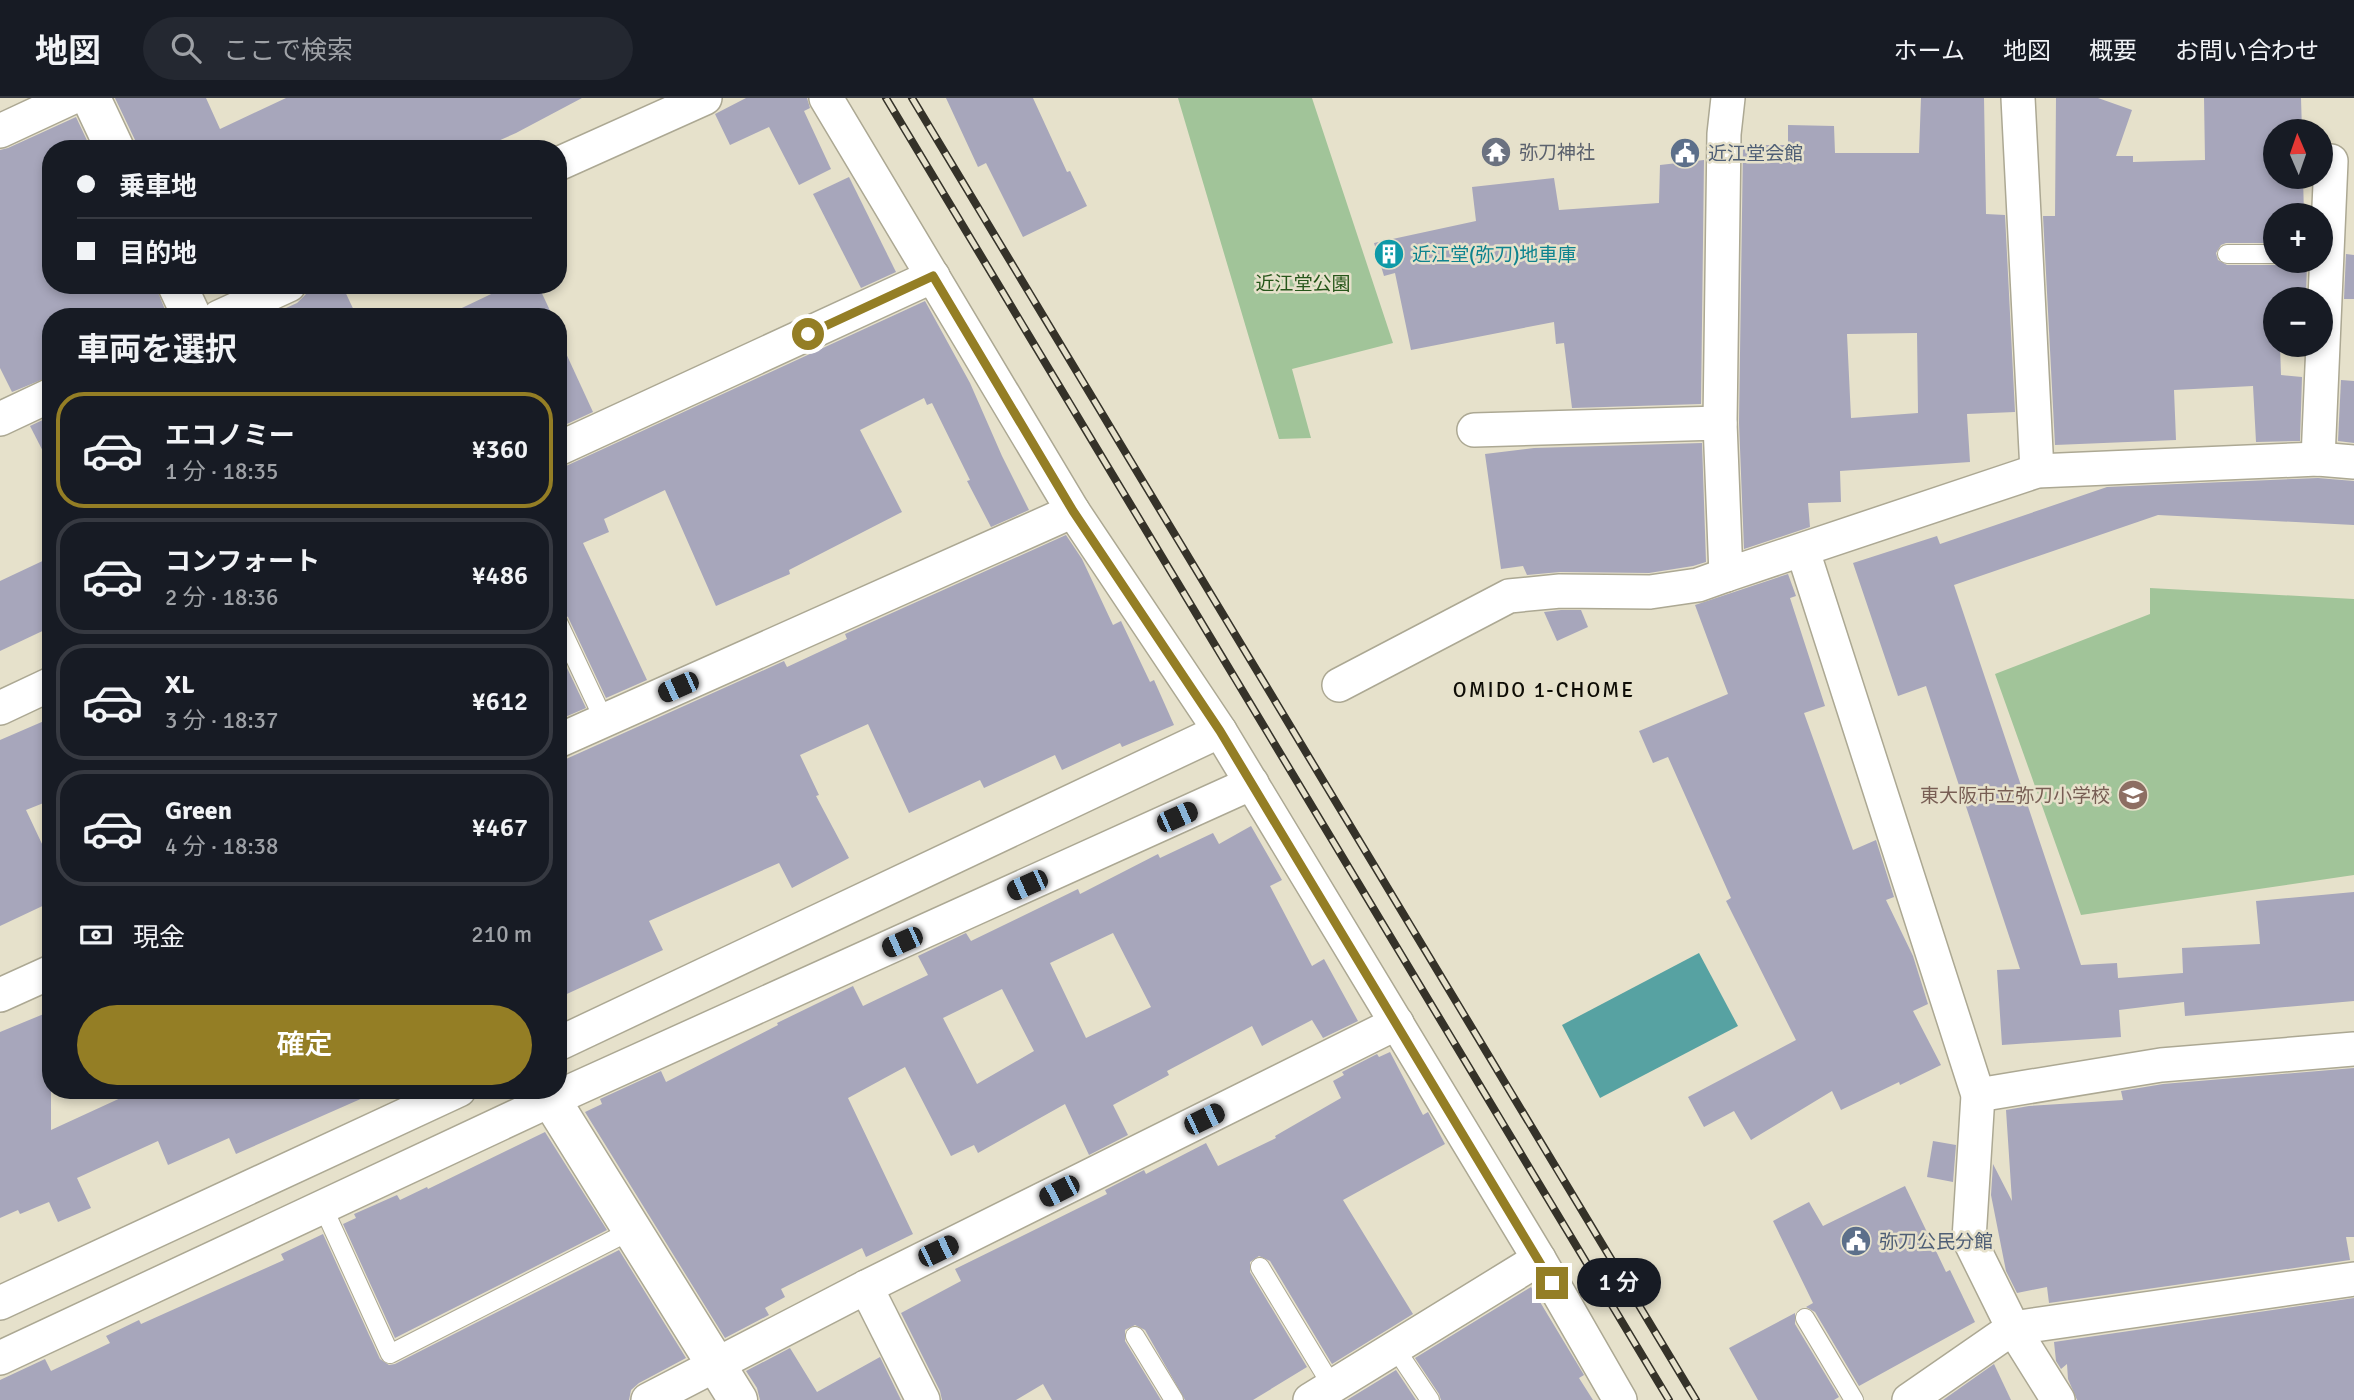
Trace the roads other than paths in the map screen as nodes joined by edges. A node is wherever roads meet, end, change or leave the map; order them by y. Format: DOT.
graph roads {
  1 [pos="71,98"];
  2 [pos="91,98"];
  3 [pos="705,98"];
  4 [pos="826,98"];
  5 [pos="1728,98"];
  6 [pos="2018,98"];
  7 [pos="0,131"];
  8 [pos="111,140"];
  9 [pos="567,160"];
  10 [pos="2227,254"];
  11 [pos="2263,254"];
  12 [pos="2323,273"];
  13 [pos="933,276"];
  14 [pos="269,294"];
  15 [pos="239,308"];
  16 [pos="42,399"];
  17 [pos="0,419"];
  18 [pos="1720,423"];
  19 [pos="1474,430"];
  20 [pos="567,445"];
  21 [pos="2318,459"];
  22 [pos="2354,462"];
  23 [pos="2037,471"];
  24 [pos="1073,511"];
  25 [pos="1803,551"];
  26 [pos="1726,575"];
  27 [pos="567,641"];
  28 [pos="1339,685"];
  29 [pos="42,688"];
  30 [pos="0,708"];
  31 [pos="604,720"];
  32 [pos="1220,731"];
  33 [pos="567,737"];
  34 [pos="1252,783"];
  35 [pos="42,976"];
  36 [pos="0,995"];
  37 [pos="1396,1023"];
  38 [pos="567,1040"];
  39 [pos="2354,1049"];
  40 [pos="567,1087"];
  41 [pos="1978,1095"];
  42 [pos="441,1099"];
  43 [pos="540,1099"];
  44 [pos="550,1099"];
  45 [pos="323,1207"];
  46 [pos="632,1230"];
  47 [pos="1539,1259"];
  48 [pos="1260,1267"];
  49 [pos="2354,1279"];
  50 [pos="866,1287"];
  51 [pos="0,1303"];
  52 [pos="1805,1318"];
  53 [pos="2013,1328"];
  54 [pos="1135,1336"];
  55 [pos="1395,1348"];
  56 [pos="0,1358"];
  57 [pos="716,1365"];
  58 [pos="1321,1393"];
  59 [pos="648,1400"];
  60 [pos="738,1400"];
  61 [pos="923,1400"];
  62 [pos="1174,1400"];
  63 [pos="1430,1400"];
  64 [pos="1620,1400"];
  65 [pos="1854,1400"];
  66 [pos="1909,1400"];
  67 [pos="2058,1400"];
  1 -- 7 [label="street"];
  2 -- 8 [label="street"];
  3 -- 9 [label="street"];
  4 -- 13 [label="street"];
  5 -- 18 [label="street"];
  6 -- 23 [label="street"];
  10 -- 11 [label="lane"];
  12 -- 21 [label="street"];
  13 -- 20 [label="street"];
  13 -- 24 [label="street"];
  14 -- 15 [label="street"];
  16 -- 17 [label="street"];
  18 -- 19 [label="street"];
  18 -- 26 [label="street"];
  21 -- 22 [label="street"];
  21 -- 23 [label="street"];
  23 -- 25 [label="street"];
  24 -- 31 [label="street"];
  24 -- 32 [label="street"];
  25 -- 26 [label="street"];
  25 -- 41 [label="street"];
  26 -- 28 [label="street"];
  27 -- 31 [label="lane"];
  29 -- 30 [label="street"];
  31 -- 33 [label="street"];
  32 -- 34 [label="street"];
  32 -- 38 [label="street"];
  34 -- 37 [label="street"];
  34 -- 40 [label="street"];
  35 -- 36 [label="street"];
  37 -- 47 [label="street"];
  37 -- 50 [label="street"];
  39 -- 41 [label="street"];
  41 -- 53 [label="street"];
  42 -- 51 [label="street"];
  43 -- 45 [label="street"];
  44 -- 46 [label="street"];
  45 -- 46 [label="lane"];
  45 -- 56 [label="street"];
  46 -- 57 [label="street"];
  47 -- 55 [label="street"];
  47 -- 64 [label="street"];
  48 -- 58 [label="lane"];
  49 -- 53 [label="street"];
  50 -- 57 [label="street"];
  50 -- 61 [label="street"];
  52 -- 65 [label="lane"];
  53 -- 66 [label="street"];
  53 -- 67 [label="street"];
  54 -- 62 [label="lane"];
  55 -- 58 [label="street"];
  55 -- 63 [label="lane"];
  57 -- 59 [label="street"];
  57 -- 60 [label="street"];
}
